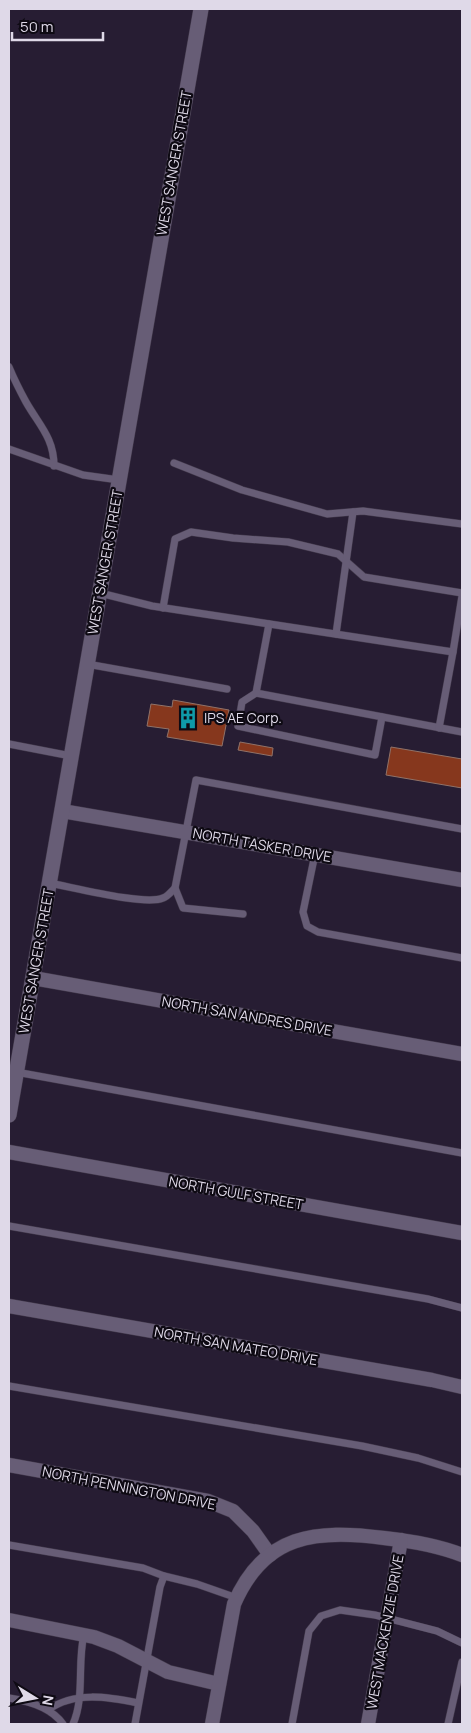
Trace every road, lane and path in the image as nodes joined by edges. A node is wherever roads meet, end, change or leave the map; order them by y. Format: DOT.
graph roads {
  1 [pos="201,9"];
  2 [pos="9,367"];
  3 [pos="9,449"];
  4 [pos="174,463"];
  5 [pos="54,466"];
  6 [pos="119,480"];
  7 [pos="353,512"];
  8 [pos="462,524"];
  9 [pos="345,560"];
  10 [pos="100,593"];
  11 [pos="462,594"];
  12 [pos="163,608"];
  13 [pos="269,624"];
  14 [pos="336,634"];
  15 [pos="453,652"];
  16 [pos="88,664"];
  17 [pos="228,689"];
  18 [pos="256,693"];
  19 [pos="382,717"];
  20 [pos="439,728"];
  21 [pos="462,732"];
  22 [pos="9,744"];
  23 [pos="72,756"];
  24 [pos="62,810"];
  25 [pos="462,829"];
  26 [pos="186,832"];
  27 [pos="314,854"];
  28 [pos="462,880"];
  29 [pos="50,883"];
  30 [pos="175,888"];
  31 [pos="243,914"];
  32 [pos="462,958"];
  33 [pos="33,978"];
  34 [pos="462,1054"];
  35 [pos="16,1072"];
  36 [pos="11,1088"];
  37 [pos="9,1115"];
  38 [pos="9,1152"];
  39 [pos="462,1153"];
  40 [pos="9,1226"];
  41 [pos="462,1234"];
  42 [pos="9,1306"];
  43 [pos="462,1308"];
  44 [pos="9,1386"];
  45 [pos="462,1387"];
  46 [pos="9,1464"];
  47 [pos="462,1472"];
  48 [pos="401,1540"];
  49 [pos="9,1545"];
  50 [pos="270,1555"];
  51 [pos="462,1555"];
  52 [pos="164,1576"];
  53 [pos="237,1598"];
  54 [pos="9,1620"];
  55 [pos="387,1620"];
  56 [pos="84,1634"];
  57 [pos="462,1644"];
  58 [pos="146,1660"];
  59 [pos="462,1662"];
  60 [pos="219,1684"];
  61 [pos="9,1698"];
  62 [pos="79,1698"];
  63 [pos="138,1703"];
  64 [pos="48,1710"];
  65 [pos="63,1724"];
  66 [pos="73,1724"];
  67 [pos="135,1724"];
  68 [pos="212,1724"];
  69 [pos="292,1724"];
  70 [pos="368,1724"];
  71 [pos="448,1724"];
  1 -- 6 [label="main road, WEST SANGER STREET"];
  2 -- 5 [label="lane"];
  3 -- 5 [label="lane"];
  4 -- 7 [label="lane"];
  5 -- 6 [label="lane"];
  6 -- 10 [label="main road, WEST SANGER STREET"];
  7 -- 8 [label="lane"];
  7 -- 9 [label="lane"];
  9 -- 11 [label="lane"];
  9 -- 12 [label="lane"];
  9 -- 14 [label="lane"];
  10 -- 12 [label="lane"];
  10 -- 16 [label="main road, WEST SANGER STREET"];
  11 -- 15 [label="lane"];
  12 -- 13 [label="lane"];
  13 -- 14 [label="lane"];
  13 -- 18 [label="lane"];
  14 -- 15 [label="lane"];
  15 -- 20 [label="lane"];
  16 -- 17 [label="lane"];
  16 -- 23 [label="main road, WEST SANGER STREET"];
  18 -- 19 [label="lane"];
  18 -- 19 [label="lane"];
  19 -- 20 [label="lane"];
  20 -- 21 [label="lane"];
  22 -- 23 [label="lane"];
  23 -- 24 [label="main road, WEST SANGER STREET"];
  24 -- 26 [label="street, NORTH TASKER DRIVE"];
  24 -- 29 [label="main road, WEST SANGER STREET"];
  25 -- 26 [label="lane"];
  26 -- 27 [label="street, NORTH TASKER DRIVE"];
  26 -- 30 [label="lane"];
  27 -- 28 [label="street, NORTH TASKER DRIVE"];
  27 -- 32 [label="lane"];
  29 -- 30 [label="lane"];
  29 -- 33 [label="main road, WEST SANGER STREET"];
  30 -- 31 [label="lane"];
  33 -- 34 [label="street, NORTH SAN ANDRES DRIVE"];
  33 -- 35 [label="main road, WEST SANGER STREET"];
  35 -- 36 [label="main road, WEST SANGER STREET"];
  35 -- 39 [label="lane"];
  36 -- 37 [label="main road, WEST SANGER STREET"];
  38 -- 41 [label="street, NORTH GULF STREET"];
  40 -- 43 [label="lane"];
  42 -- 45 [label="street, NORTH SAN MATEO DRIVE"];
  44 -- 47 [label="lane"];
  46 -- 50 [label="street, NORTH PENNINGTON DRIVE"];
  48 -- 50 [label="street"];
  48 -- 51 [label="street"];
  48 -- 55 [label="street, WEST MACKENZIE DRIVE"];
  49 -- 52 [label="lane"];
  50 -- 53 [label="street"];
  52 -- 53 [label="lane"];
  52 -- 58 [label="lane"];
  53 -- 60 [label="street"];
  54 -- 56 [label="street"];
  55 -- 57 [label="lane"];
  55 -- 69 [label="lane"];
  55 -- 70 [label="street, WEST MACKENZIE DRIVE"];
  56 -- 58 [label="street"];
  56 -- 62 [label="lane"];
  58 -- 60 [label="street"];
  58 -- 63 [label="lane"];
  59 -- 71 [label="lane"];
  60 -- 68 [label="street"];
  61 -- 64 [label="lane"];
  62 -- 63 [label="lane"];
  62 -- 64 [label="lane"];
  62 -- 66 [label="lane"];
  63 -- 67 [label="lane"];
  64 -- 65 [label="lane"];
}
